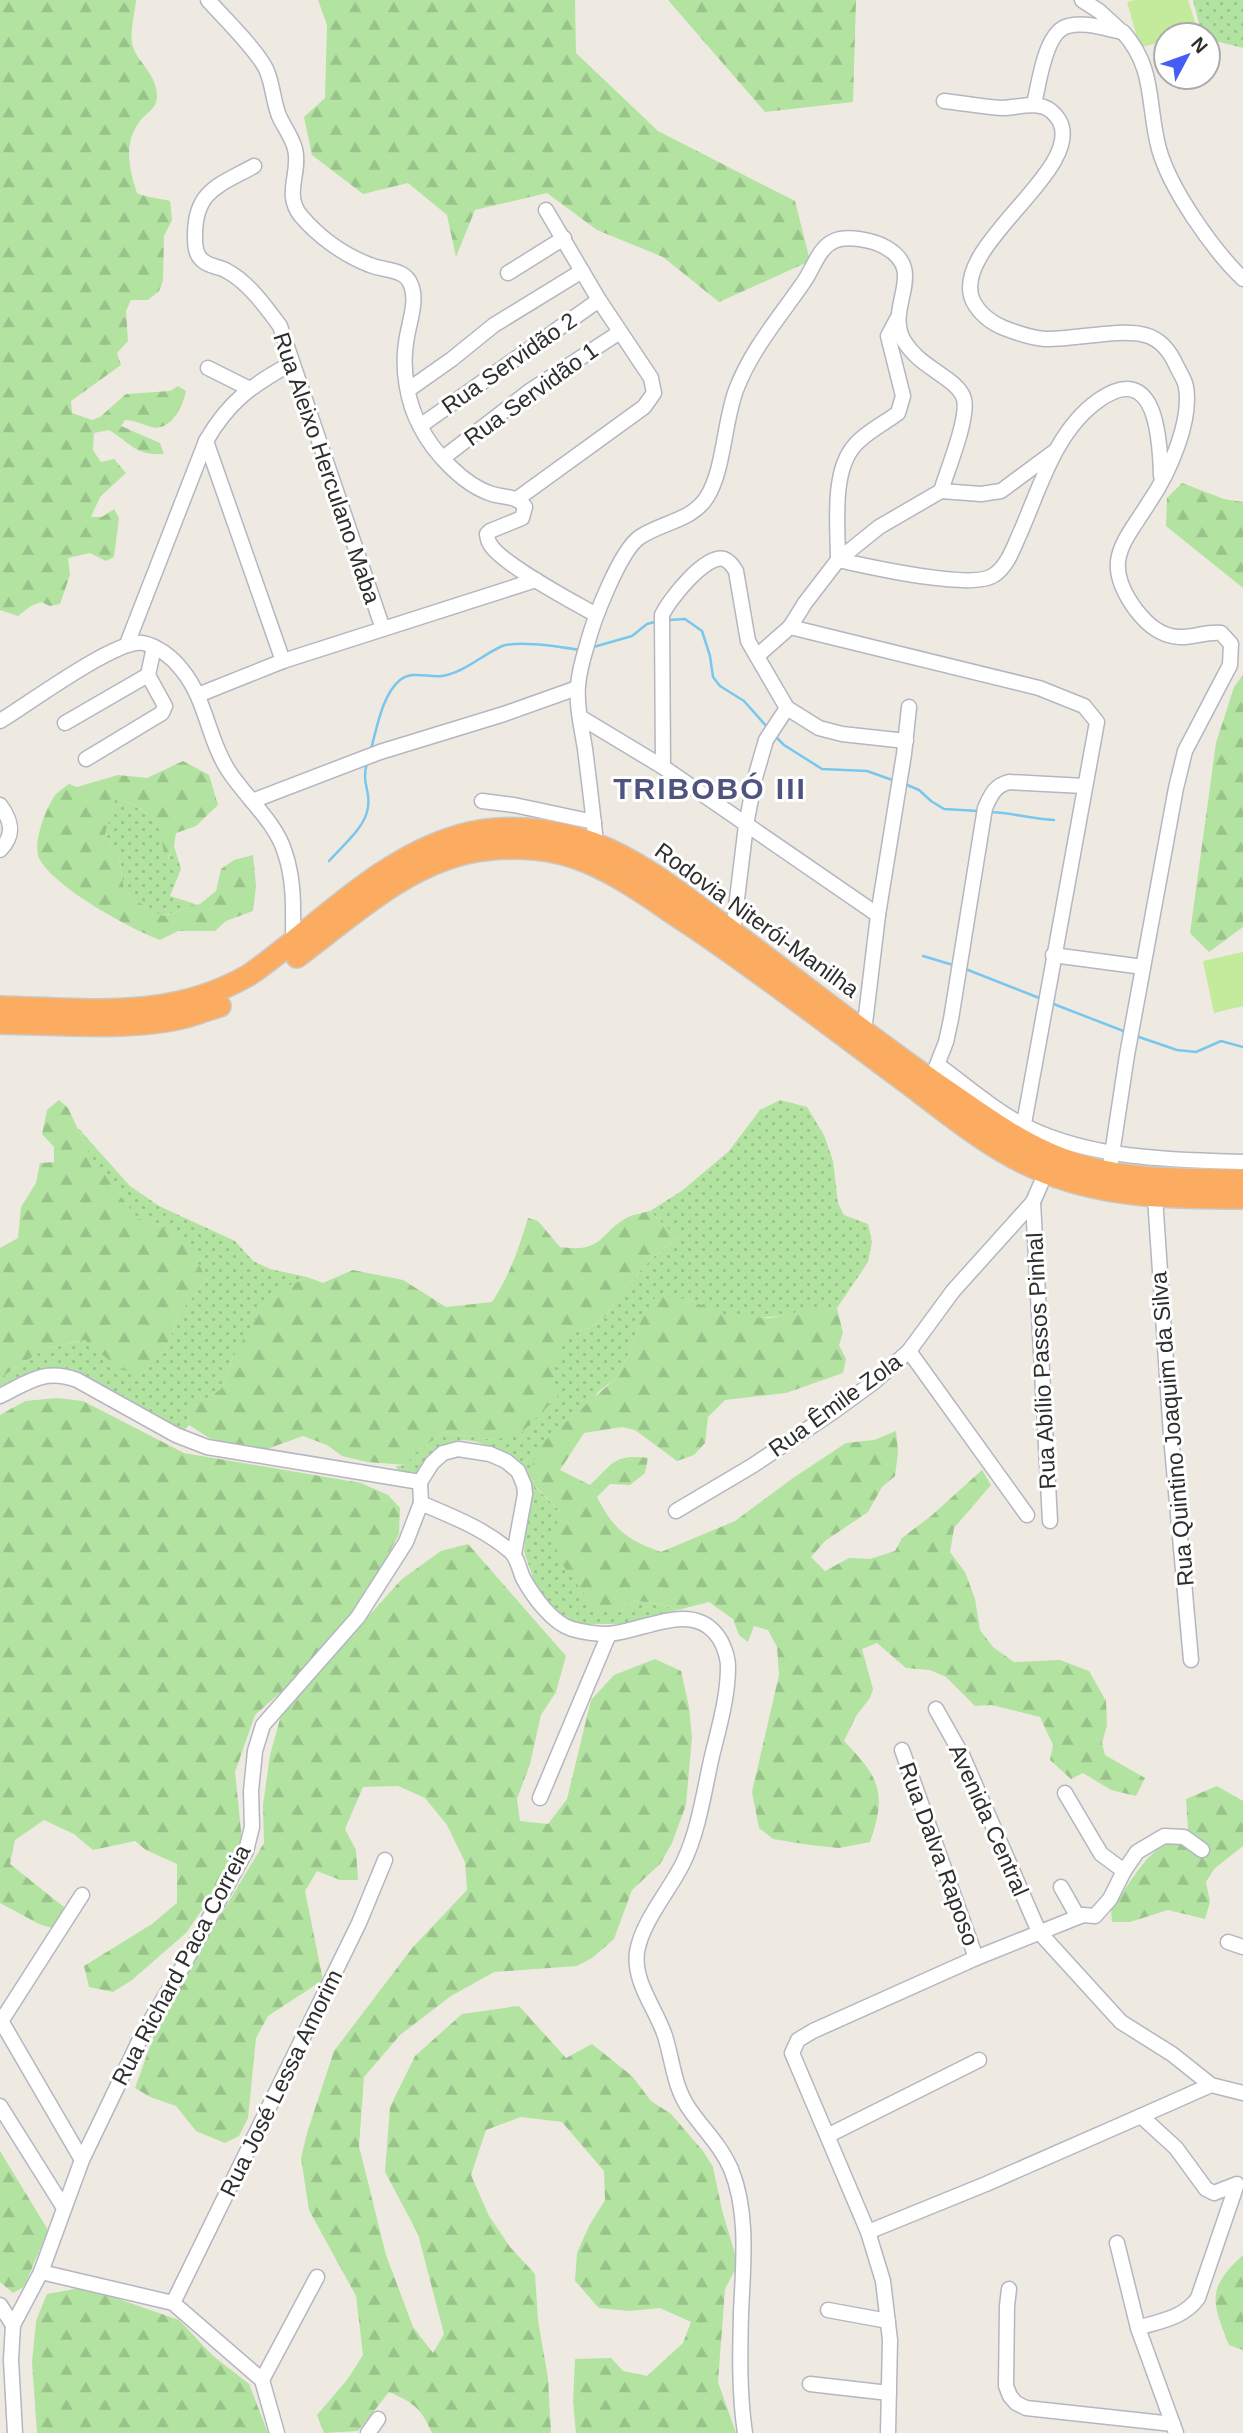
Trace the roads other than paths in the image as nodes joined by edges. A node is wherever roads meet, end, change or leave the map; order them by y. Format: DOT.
graph roads {
  1 [pos="208,0"];
  2 [pos="225,0"];
  3 [pos="1082,0"];
  4 [pos="226,20"];
  5 [pos="1123,32"];
  6 [pos="944,101"];
  7 [pos="1034,104"];
  8 [pos="254,166"];
  9 [pos="546,210"];
  10 [pos="564,238"];
  11 [pos="582,271"];
  12 [pos="508,273"];
  13 [pos="1243,279"];
  14 [pos="599,300"];
  15 [pos="897,319"];
  16 [pos="620,332"];
  17 [pos="292,363"];
  18 [pos="208,368"];
  19 [pos="250,389"];
  20 [pos="408,390"];
  21 [pos="420,426"];
  22 [pos="206,441"];
  23 [pos="1057,449"];
  24 [pos="443,458"];
  25 [pos="1161,481"];
  26 [pos="941,491"];
  27 [pos="517,499"];
  28 [pos="838,560"];
  29 [pos="536,580"];
  30 [pos="596,615"];
  31 [pos="790,627"];
  32 [pos="383,629"];
  33 [pos="127,644"];
  34 [pos="154,647"];
  35 [pos="757,656"];
  36 [pos="283,661"];
  37 [pos="148,675"];
  38 [pos="577,688"];
  39 [pos="198,695"];
  40 [pos="909,707"];
  41 [pos="787,708"];
  42 [pos="580,717"];
  43 [pos="0,721"];
  44 [pos="65,723"];
  45 [pos="906,741"];
  46 [pos="86,759"];
  47 [pos="663,767"];
  48 [pos="1084,786"];
  49 [pos="252,801"];
  50 [pos="482,801"];
  51 [pos="0,805"];
  52 [pos="594,822"];
  53 [pos="746,825"];
  54 [pos="596,844"];
  55 [pos="0,850"];
  56 [pos="878,915"];
  57 [pos="733,932"];
  58 [pos="293,943"];
  59 [pos="1053,954"];
  60 [pos="1143,967"];
  61 [pos="0,1007"];
  62 [pos="0,1023"];
  63 [pos="864,1032"];
  64 [pos="935,1073"];
  65 [pos="1022,1133"];
  66 [pos="1111,1163"];
  67 [pos="1046,1172"];
  68 [pos="1240,1174"];
  69 [pos="1155,1197"];
  70 [pos="1243,1198"];
  71 [pos="1033,1202"];
  72 [pos="909,1351"];
  73 [pos="0,1396"];
  74 [pos="420,1482"];
  75 [pos="421,1503"];
  76 [pos="676,1511"];
  77 [pos="1027,1515"];
  78 [pos="1050,1521"];
  79 [pos="514,1554"];
  80 [pos="609,1634"];
  81 [pos="1191,1660"];
  82 [pos="936,1709"];
  83 [pos="902,1750"];
  84 [pos="1065,1793"];
  85 [pos="540,1798"];
  86 [pos="1202,1850"];
  87 [pos="385,1860"];
  88 [pos="1124,1871"];
  89 [pos="1061,1887"];
  90 [pos="82,1895"];
  91 [pos="1078,1917"];
  92 [pos="1039,1932"];
  93 [pos="1228,1942"];
  94 [pos="1243,1947"];
  95 [pos="976,1958"];
  96 [pos="1,2021"];
  97 [pos="979,2060"];
  98 [pos="1211,2085"];
  99 [pos="1243,2093"];
  100 [pos="0,2106"];
  101 [pos="1141,2116"];
  102 [pos="829,2135"];
  103 [pos="82,2161"];
  104 [pos="1240,2182"];
  105 [pos="64,2208"];
  106 [pos="868,2232"];
  107 [pos="1117,2243"];
  108 [pos="41,2272"];
  109 [pos="317,2277"];
  110 [pos="1009,2289"];
  111 [pos="173,2303"];
  112 [pos="0,2305"];
  113 [pos="828,2310"];
  114 [pos="888,2321"];
  115 [pos="13,2325"];
  116 [pos="1138,2328"];
  117 [pos="262,2380"];
  118 [pos="810,2384"];
  119 [pos="889,2393"];
  120 [pos="378,2419"];
  121 [pos="1175,2428"];
  122 [pos="15,2433"];
  123 [pos="276,2433"];
  124 [pos="368,2433"];
  125 [pos="745,2433"];
  126 [pos="888,2433"];
  1 -- 4 [label="street"];
  2 -- 4 [label="street"];
  3 -- 5 [label="street"];
  4 -- 20 [label="street"];
  5 -- 7 [label="street"];
  5 -- 13 [label="street"];
  6 -- 7 [label="street"];
  7 -- 25 [label="street"];
  8 -- 17 [label="street, Rua Aleixo Herculano Maba"];
  9 -- 10 [label="street"];
  10 -- 11 [label="street"];
  10 -- 12 [label="street"];
  11 -- 14 [label="street"];
  11 -- 20 [label="street"];
  14 -- 16 [label="street"];
  14 -- 21 [label="street, Rua Servidão 2"];
  15 -- 26 [label="street"];
  15 -- 28 [label="street"];
  15 -- 30 [label="street"];
  16 -- 24 [label="street, Rua Servidão 1"];
  16 -- 27 [label="street"];
  17 -- 19 [label="street"];
  17 -- 32 [label="street, Rua Aleixo Herculano Maba"];
  18 -- 19 [label="street"];
  19 -- 22 [label="street"];
  20 -- 21 [label="street"];
  21 -- 24 [label="street"];
  22 -- 33 [label="street"];
  22 -- 36 [label="street"];
  23 -- 25 [label="street"];
  23 -- 26 [label="street"];
  23 -- 28 [label="street"];
  24 -- 27 [label="street"];
  25 -- 60 [label="street"];
  26 -- 28 [label="street"];
  27 -- 29 [label="street"];
  28 -- 31 [label="street"];
  29 -- 30 [label="street"];
  29 -- 32 [label="street"];
  30 -- 38 [label="street"];
  31 -- 35 [label="street"];
  31 -- 48 [label="street"];
  32 -- 36 [label="street"];
  33 -- 34 [label="street"];
  33 -- 43 [label="street"];
  34 -- 37 [label="street"];
  34 -- 39 [label="street"];
  35 -- 41 [label="street"];
  35 -- 47 [label="street"];
  36 -- 39 [label="street"];
  37 -- 44 [label="street"];
  37 -- 46 [label="street"];
  38 -- 42 [label="street"];
  38 -- 49 [label="street"];
  39 -- 49 [label="street"];
  40 -- 45 [label="street"];
  41 -- 45 [label="street"];
  41 -- 53 [label="street"];
  42 -- 47 [label="street"];
  42 -- 52 [label="street"];
  45 -- 56 [label="street"];
  47 -- 53 [label="street"];
  48 -- 59 [label="street"];
  48 -- 64 [label="street"];
  49 -- 58 [label="street"];
  50 -- 52 [label="street"];
  51 -- 55 [label="street"];
  52 -- 54 [label="street"];
  53 -- 56 [label="street"];
  53 -- 57 [label="street"];
  54 -- 57 [label="highway, Rodovia Niterói-Manilha"];
  54 -- 58 [label="highway, Rodovia Niterói-Manilha"];
  56 -- 63 [label="street"];
  57 -- 63 [label="highway, Rodovia Niterói-Manilha"];
  58 -- 61 [label="highway, Rodovia Niterói-Manilha"];
  59 -- 60 [label="street"];
  59 -- 65 [label="street"];
  60 -- 66 [label="street"];
  62 -- 67 [label="highway, Rodovia Niterói-Manilha"];
  63 -- 64 [label="highway, Rodovia Niterói-Manilha"];
  64 -- 65 [label="highway, Rodovia Niterói-Manilha"];
  65 -- 66 [label="highway, Rodovia Niterói-Manilha"];
  66 -- 68 [label="highway, Rodovia Niterói-Manilha"];
  67 -- 69 [label="highway, Rodovia Niterói-Manilha"];
  67 -- 71 [label="street, Rua Êmile Zola"];
  69 -- 70 [label="highway, Rodovia Niterói-Manilha"];
  69 -- 81 [label="street, Rua Quintino Joaquim da Silva"];
  71 -- 72 [label="street, Rua Êmile Zola"];
  71 -- 78 [label="street, Rua Abílio Passos Pinhal"];
  72 -- 76 [label="street, Rua Êmile Zola"];
  72 -- 77 [label="street, Rua Abílio Passos Pinhal"];
  73 -- 74 [label="street"];
  74 -- 75 [label="street, Rua Richard Paca Correia"];
  74 -- 79 [label="street"];
  75 -- 79 [label="street"];
  75 -- 103 [label="street, Rua Richard Paca Correia"];
  79 -- 80 [label="street"];
  80 -- 85 [label="street"];
  80 -- 125 [label="street"];
  82 -- 92 [label="street, Avenida Central"];
  83 -- 95 [label="street, Rua Dalva Raposo"];
  84 -- 88 [label="street"];
  86 -- 88 [label="street"];
  87 -- 111 [label="street, Rua José Lessa Amorim"];
  88 -- 91 [label="street"];
  89 -- 91 [label="street"];
  90 -- 96 [label="street"];
  91 -- 92 [label="street"];
  92 -- 95 [label="street"];
  92 -- 98 [label="street, Avenida Central"];
  93 -- 94 [label="street"];
  95 -- 102 [label="street"];
  96 -- 103 [label="street"];
  97 -- 102 [label="street"];
  98 -- 99 [label="street"];
  98 -- 101 [label="street"];
  100 -- 105 [label="street"];
  101 -- 104 [label="street"];
  101 -- 106 [label="street"];
  102 -- 106 [label="street"];
  103 -- 105 [label="street, Rua Richard Paca Correia"];
  104 -- 116 [label="street"];
  105 -- 108 [label="street, Rua Richard Paca Correia"];
  106 -- 114 [label="street"];
  107 -- 116 [label="street"];
  108 -- 111 [label="street"];
  108 -- 115 [label="street, Rua Richard Paca Correia"];
  109 -- 117 [label="street"];
  110 -- 121 [label="street"];
  111 -- 117 [label="street"];
  112 -- 115 [label="street"];
  113 -- 114 [label="street"];
  114 -- 119 [label="street"];
  115 -- 122 [label="street, Rua Richard Paca Correia"];
  116 -- 121 [label="street"];
  117 -- 123 [label="street"];
  118 -- 119 [label="street"];
  119 -- 126 [label="street"];
  120 -- 124 [label="street"];
}
